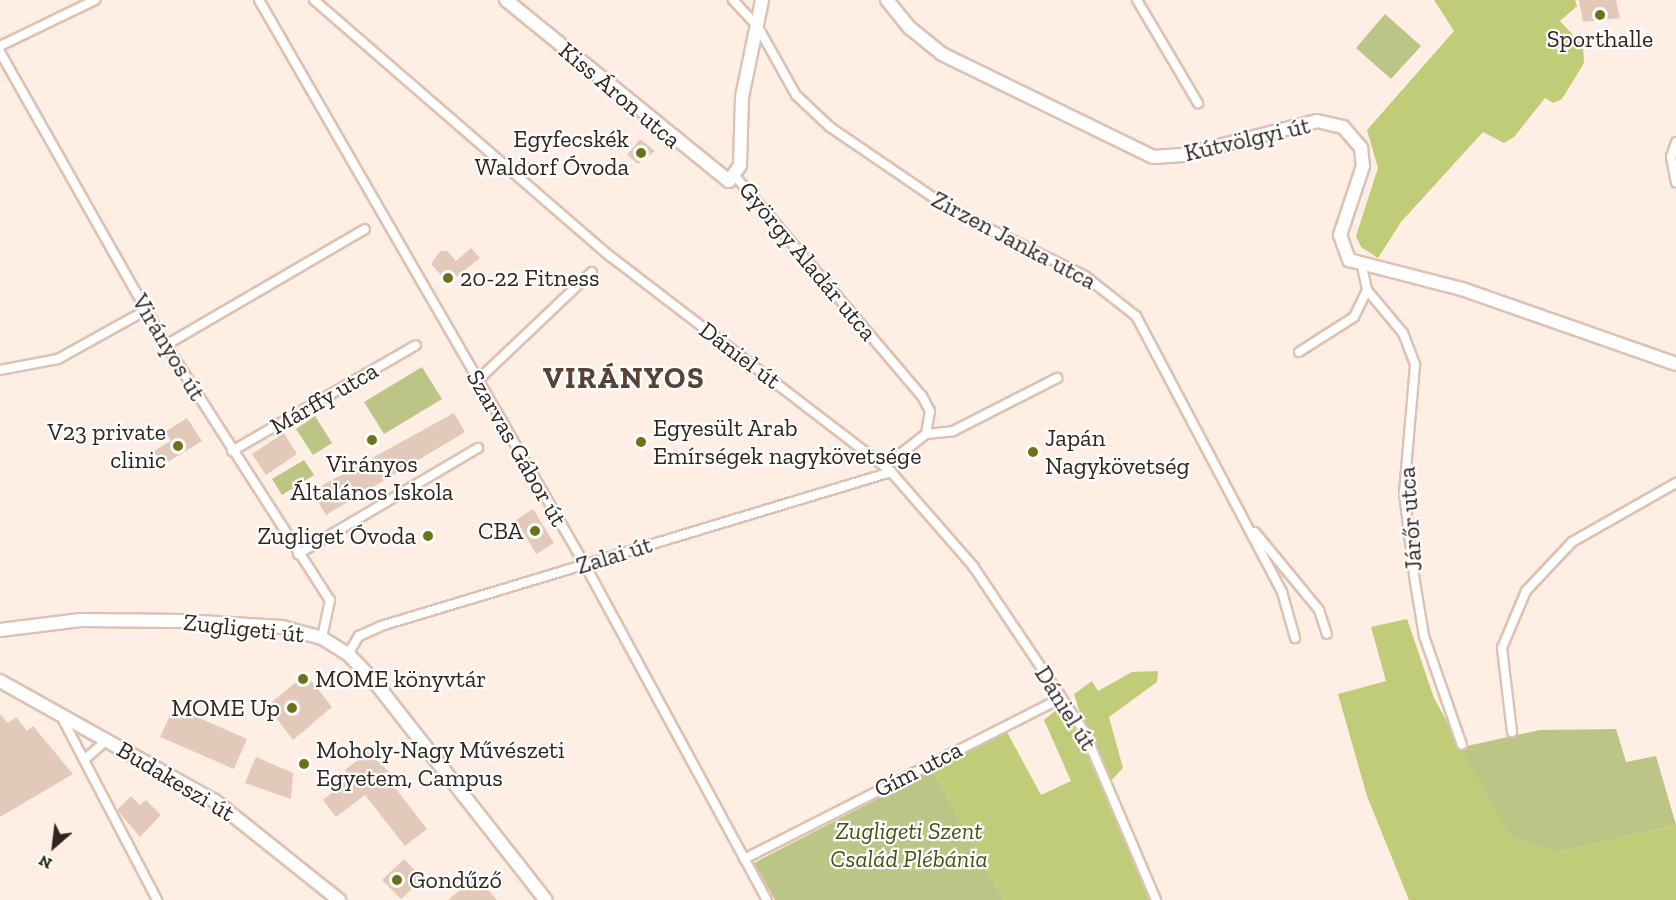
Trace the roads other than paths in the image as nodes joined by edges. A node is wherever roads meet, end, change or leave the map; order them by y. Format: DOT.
graph roads {
  1 [pos="95,0"];
  2 [pos="259,0"];
  3 [pos="314,0"];
  4 [pos="506,0"];
  5 [pos="733,0"];
  6 [pos="762,0"];
  7 [pos="887,0"];
  8 [pos="1137,0"];
  9 [pos="758,27"];
  10 [pos="0,46"];
  11 [pos="0,52"];
  12 [pos="1198,103"];
  13 [pos="1676,142"];
  14 [pos="736,177"];
  15 [pos="1676,183"];
  16 [pos="365,229"];
  17 [pos="1362,266"];
  18 [pos="592,272"];
  19 [pos="1367,290"];
  20 [pos="146,310"];
  21 [pos="166,345"];
  22 [pos="416,345"];
  23 [pos="1299,352"];
  24 [pos="1676,364"];
  25 [pos="0,370"];
  26 [pos="1057,378"];
  27 [pos="478,380"];
  28 [pos="926,434"];
  29 [pos="478,448"];
  30 [pos="232,451"];
  31 [pos="888,469"];
  32 [pos="1676,483"];
  33 [pos="1247,522"];
  34 [pos="298,554"];
  35 [pos="585,565"];
  36 [pos="0,630"];
  37 [pos="1327,634"];
  38 [pos="322,638"];
  39 [pos="1295,638"];
  40 [pos="348,654"];
  41 [pos="0,681"];
  42 [pos="1061,698"];
  43 [pos="61,715"];
  44 [pos="1512,732"];
  45 [pos="107,740"];
  46 [pos="1462,744"];
  47 [pos="84,760"];
  48 [pos="744,859"];
  49 [pos="157,900"];
  50 [pos="339,900"];
  51 [pos="546,900"];
  52 [pos="767,900"];
  53 [pos="1156,900"];
  1 -- 10 [label="street"];
  2 -- 27 [label="street, Szarvas Gábor út"];
  3 -- 31 [label="street, Dániel út"];
  4 -- 14 [label="street, Kiss Áron utca"];
  5 -- 9 [label="street, Zirzen Janka utca"];
  6 -- 9 [label="street, György Aladár utca"];
  7 -- 17 [label="street, Kútvölgyi út"];
  8 -- 12 [label="street"];
  9 -- 14 [label="street, György Aladár utca"];
  9 -- 33 [label="street, Zirzen Janka utca"];
  11 -- 20 [label="street, Virányos út"];
  13 -- 15 [label="street"];
  14 -- 28 [label="street, György Aladár utca"];
  16 -- 21 [label="street"];
  17 -- 19 [label="street, Járőr utca"];
  17 -- 24 [label="street"];
  18 -- 27 [label="street"];
  19 -- 23 [label="street"];
  19 -- 46 [label="street, Járőr utca"];
  20 -- 21 [label="street, Virányos út"];
  20 -- 25 [label="street"];
  21 -- 30 [label="street, Virányos út"];
  22 -- 30 [label="street, Márffy utca"];
  26 -- 28 [label="street, Zalai út"];
  27 -- 35 [label="street, Szarvas Gábor út"];
  28 -- 31 [label="street, Zalai út"];
  29 -- 34 [label="street"];
  30 -- 34 [label="street, Virányos út"];
  31 -- 35 [label="street, Zalai út"];
  31 -- 42 [label="street, Dániel út"];
  32 -- 44 [label="street"];
  33 -- 37 [label="street, Zirzen Janka utca"];
  33 -- 39 [label="street, Zirzen Janka utca"];
  34 -- 38 [label="street, Virányos út"];
  35 -- 40 [label="street, Zalai út"];
  35 -- 48 [label="street, Szarvas Gábor út"];
  36 -- 38 [label="street, Zugligeti út"];
  38 -- 40 [label="street, Zugligeti út"];
  40 -- 51 [label="street, Zugligeti út"];
  41 -- 43 [label="street, Budakeszi út"];
  42 -- 48 [label="street, Gím utca"];
  42 -- 53 [label="street, Dániel út"];
  43 -- 45 [label="street, Budakeszi út"];
  43 -- 47 [label="street"];
  45 -- 47 [label="street"];
  45 -- 50 [label="street, Budakeszi út"];
  47 -- 49 [label="street"];
  48 -- 52 [label="street, Szarvas Gábor út"];
}
